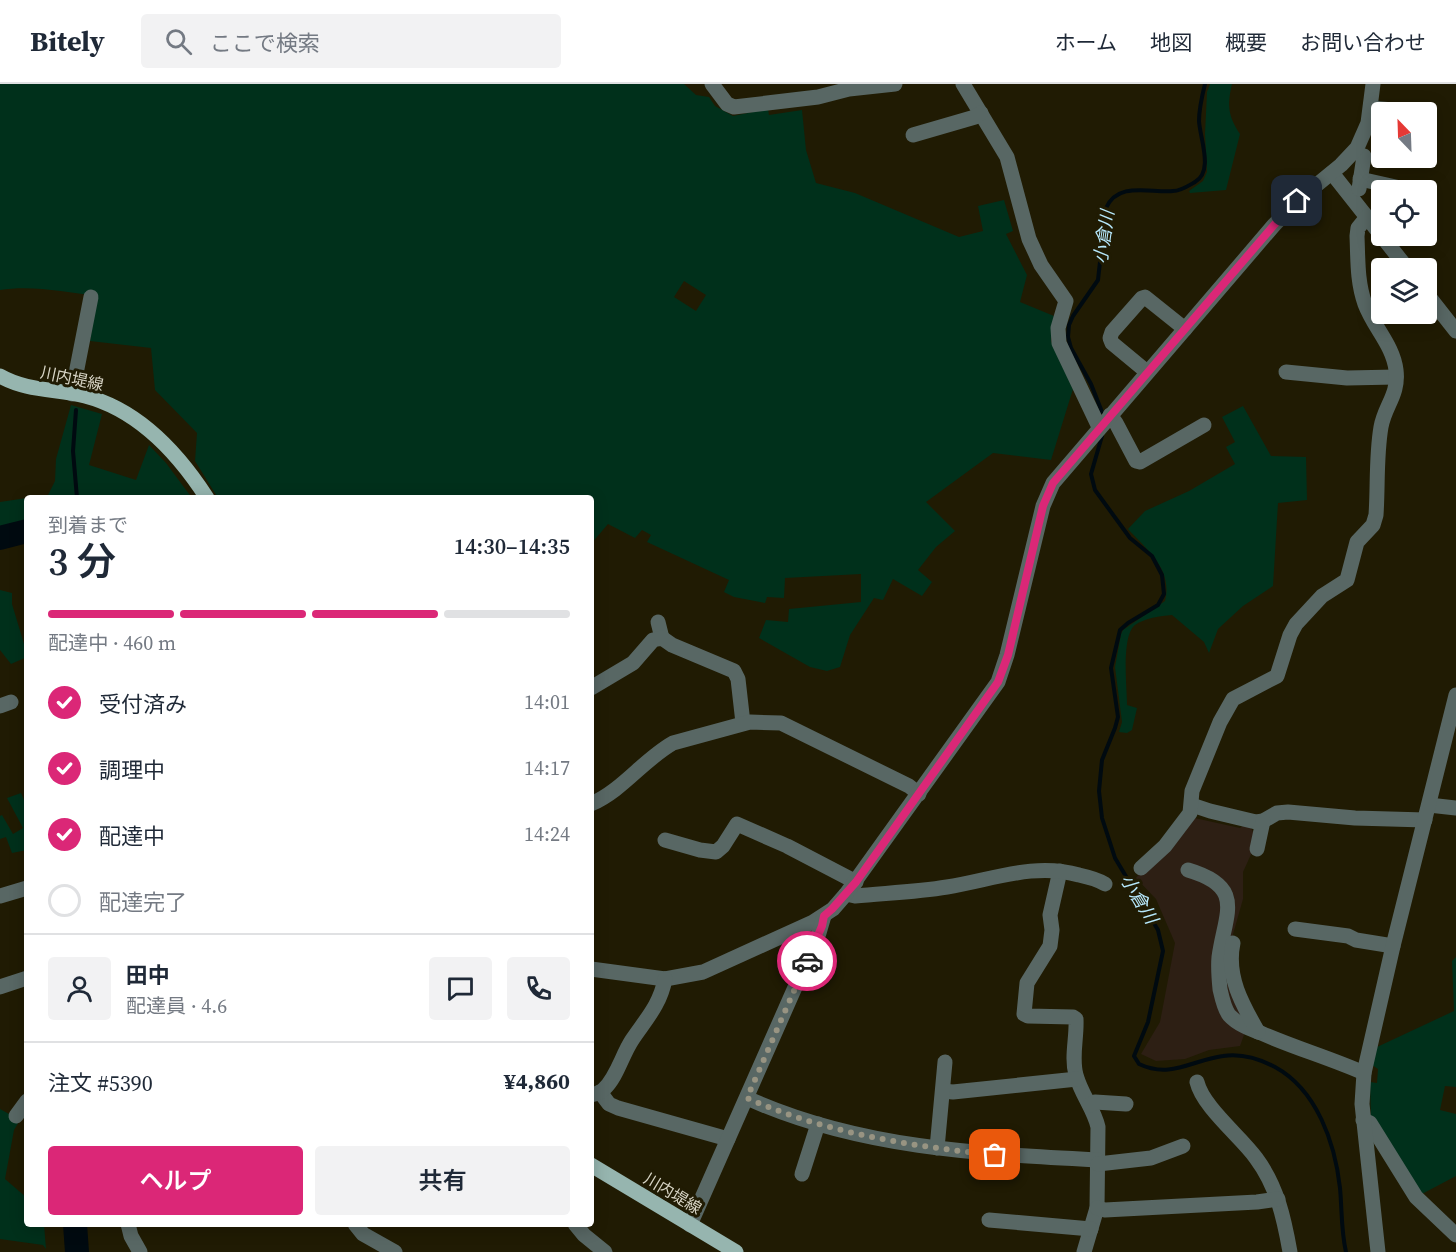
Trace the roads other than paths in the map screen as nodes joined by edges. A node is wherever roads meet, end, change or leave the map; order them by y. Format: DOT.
graph roads {
  1 [pos="712,84"];
  2 [pos="895,84"];
  3 [pos="963,84"];
  4 [pos="1373,84"];
  5 [pos="1372,102"];
  6 [pos="1371,108"];
  7 [pos="981,113"];
  8 [pos="913,135"];
  9 [pos="1364,156"];
  10 [pos="1332,173"];
  11 [pos="1360,179"];
  12 [pos="1371,181"];
  13 [pos="1353,200"];
  14 [pos="1366,217"];
  15 [pos="1399,258"];
  16 [pos="91,297"];
  17 [pos="1437,307"];
  18 [pos="1185,329"];
  19 [pos="1456,331"];
  20 [pos="1147,372"];
  21 [pos="1286,372"];
  22 [pos="1396,377"];
  23 [pos="2,378"];
  24 [pos="72,394"];
  25 [pos="1105,421"];
  26 [pos="1204,425"];
  27 [pos="205,495"];
  28 [pos="657,622"];
  29 [pos="662,638"];
  30 [pos="594,686"];
  31 [pos="1456,695"];
  32 [pos="743,723"];
  33 [pos="919,794"];
  34 [pos="594,803"];
  35 [pos="1192,805"];
  36 [pos="1456,808"];
  37 [pos="1427,812"];
  38 [pos="1263,821"];
  39 [pos="665,840"];
  40 [pos="1257,849"];
  41 [pos="1141,868"];
  42 [pos="1188,870"];
  43 [pos="1060,871"];
  44 [pos="856,882"];
  45 [pos="1105,884"];
  46 [pos="24,889"];
  47 [pos="846,894"];
  48 [pos="0,896"];
  49 [pos="824,916"];
  50 [pos="1295,929"];
  51 [pos="1233,941"];
  52 [pos="1393,946"];
  53 [pos="594,969"];
  54 [pos="24,979"];
  55 [pos="665,979"];
  56 [pos="0,987"];
  57 [pos="1258,1032"];
  58 [pos="945,1062"];
  59 [pos="1364,1073"];
  60 [pos="1077,1079"];
  61 [pos="1197,1082"];
  62 [pos="943,1091"];
  63 [pos="596,1094"];
  64 [pos="747,1098"];
  65 [pos="1126,1104"];
  66 [pos="24,1105"];
  67 [pos="1090,1105"];
  68 [pos="16,1116"];
  69 [pos="1363,1120"];
  70 [pos="818,1124"];
  71 [pos="728,1140"];
  72 [pos="1183,1146"];
  73 [pos="937,1148"];
  74 [pos="1098,1162"];
  75 [pos="594,1167"];
  76 [pos="802,1174"];
  77 [pos="1278,1199"];
  78 [pos="1097,1208"];
  79 [pos="989,1220"];
  80 [pos="690,1225"];
  81 [pos="129,1227"];
  82 [pos="357,1227"];
  83 [pos="578,1227"];
  84 [pos="1091,1229"];
  85 [pos="1456,1235"];
  86 [pos="391,1251"];
  87 [pos="140,1252"];
  88 [pos="605,1252"];
  89 [pos="736,1252"];
  90 [pos="1084,1252"];
  91 [pos="1290,1252"];
  92 [pos="1378,1252"];
  1 -- 2 [label="street"];
  3 -- 7 [label="street"];
  4 -- 5 [label="street"];
  6 -- 10 [label="street"];
  7 -- 8 [label="street"];
  7 -- 25 [label="street"];
  9 -- 11 [label="street"];
  10 -- 13 [label="street"];
  10 -- 18 [label="street"];
  11 -- 12 [label="street"];
  11 -- 13 [label="street"];
  13 -- 14 [label="street"];
  14 -- 15 [label="street"];
  14 -- 22 [label="street"];
  16 -- 24 [label="street"];
  17 -- 19 [label="street"];
  18 -- 20 [label="street"];
  18 -- 20 [label="street"];
  20 -- 25 [label="street"];
  21 -- 22 [label="street"];
  22 -- 35 [label="street"];
  23 -- 24 [label="main road, 川内堤線"];
  24 -- 27 [label="main road, 川内堤線"];
  25 -- 26 [label="street"];
  25 -- 33 [label="street"];
  28 -- 29 [label="street"];
  29 -- 30 [label="street"];
  29 -- 32 [label="street"];
  31 -- 37 [label="street"];
  32 -- 33 [label="street"];
  32 -- 34 [label="street"];
  33 -- 44 [label="street"];
  35 -- 38 [label="street"];
  35 -- 41 [label="street"];
  36 -- 37 [label="street"];
  37 -- 38 [label="street"];
  37 -- 52 [label="street"];
  38 -- 40 [label="street"];
  39 -- 44 [label="street"];
  42 -- 57 [label="street"];
  43 -- 45 [label="street"];
  43 -- 47 [label="street"];
  43 -- 60 [label="street"];
  44 -- 47 [label="street"];
  46 -- 48 [label="street"];
  47 -- 49 [label="street"];
  49 -- 55 [label="street"];
  49 -- 64 [label="street"];
  50 -- 52 [label="street"];
  51 -- 57 [label="street"];
  52 -- 59 [label="street"];
  53 -- 55 [label="street"];
  54 -- 56 [label="street"];
  55 -- 63 [label="street"];
  57 -- 59 [label="street"];
  58 -- 62 [label="street"];
  59 -- 69 [label="street"];
  60 -- 62 [label="street"];
  60 -- 67 [label="street"];
  61 -- 77 [label="street"];
  62 -- 73 [label="street"];
  63 -- 71 [label="street"];
  64 -- 70 [label="street"];
  64 -- 71 [label="street"];
  65 -- 67 [label="street"];
  66 -- 68 [label="street"];
  67 -- 74 [label="street"];
  69 -- 85 [label="street"];
  69 -- 92 [label="street"];
  70 -- 73 [label="street"];
  70 -- 76 [label="street"];
  71 -- 80 [label="street"];
  72 -- 74 [label="street"];
  73 -- 74 [label="street"];
  74 -- 78 [label="street"];
  75 -- 80 [label="main road, 川内堤線"];
  77 -- 78 [label="street"];
  77 -- 91 [label="street"];
  78 -- 84 [label="street"];
  79 -- 84 [label="street"];
  80 -- 89 [label="main road, 川内堤線"];
  81 -- 87 [label="street"];
  82 -- 86 [label="street"];
  83 -- 88 [label="street"];
  84 -- 90 [label="street"];
}
